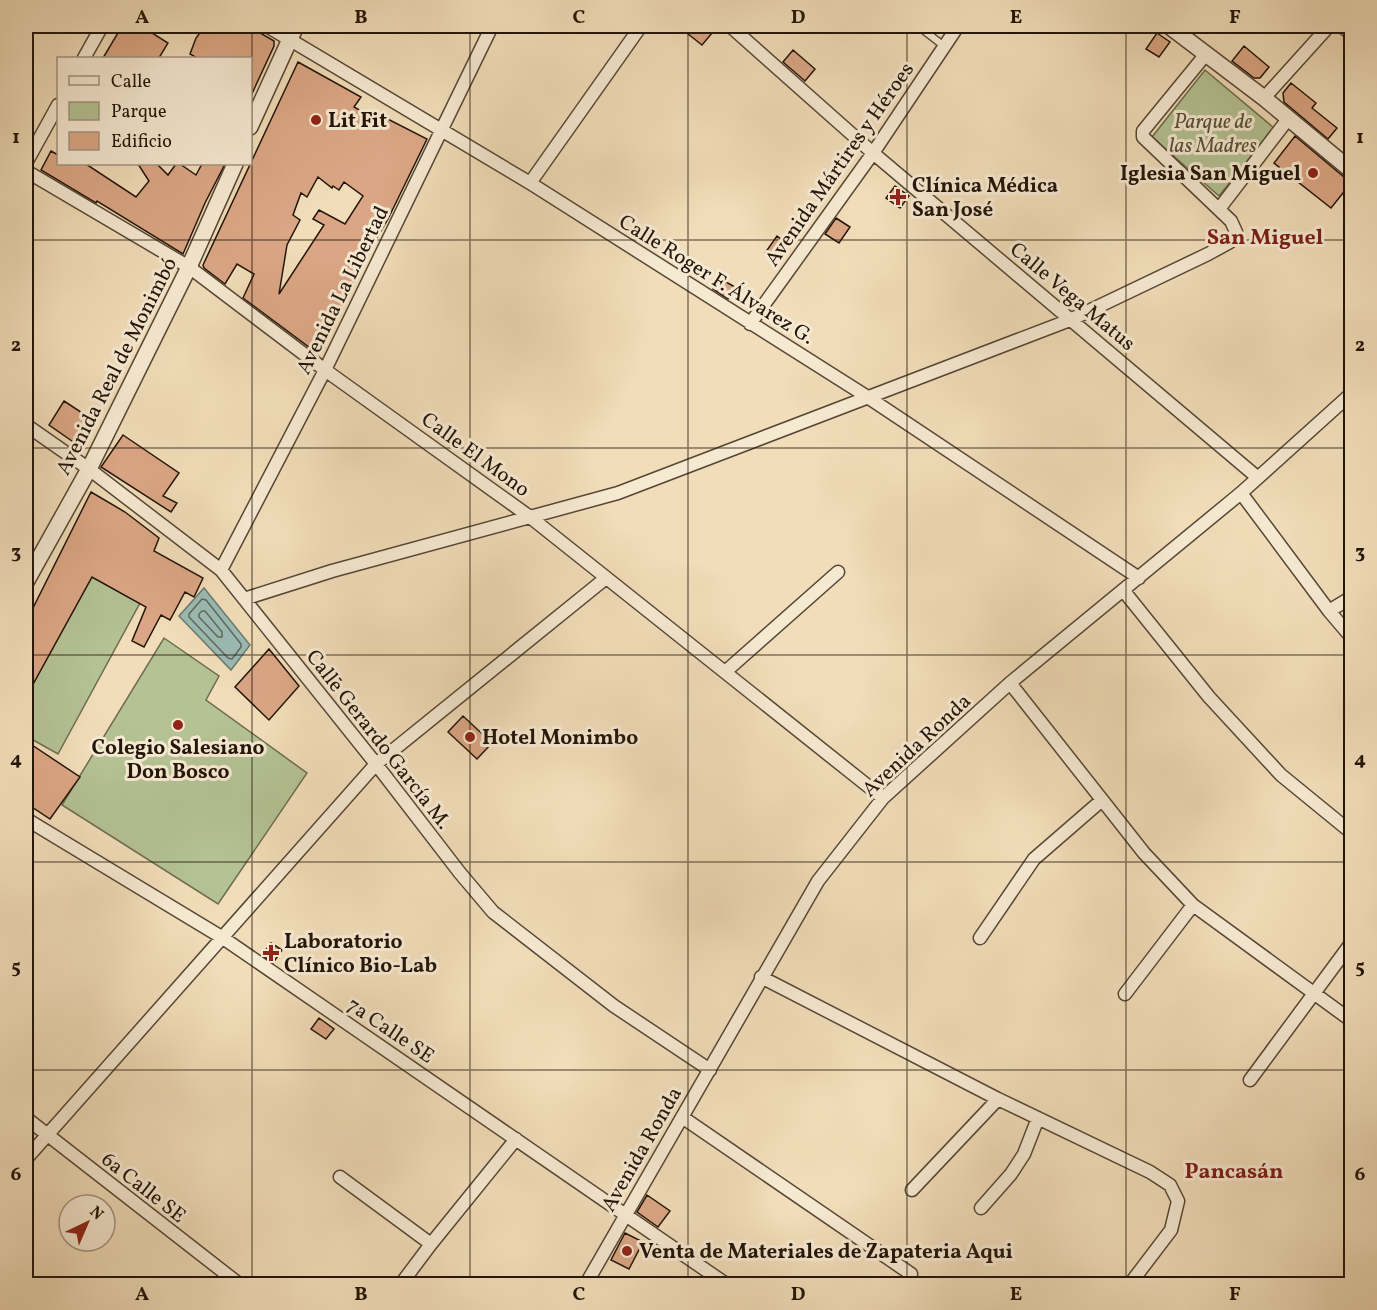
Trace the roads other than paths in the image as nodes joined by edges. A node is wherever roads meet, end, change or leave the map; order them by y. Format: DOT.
graph roads {
  1 [pos="102,26"];
  2 [pos="267,26"];
  3 [pos="492,26"];
  4 [pos="641,26"];
  5 [pos="730,26"];
  6 [pos="918,26"];
  7 [pos="958,26"];
  8 [pos="1169,26"];
  9 [pos="1329,26"];
  10 [pos="1336,26"];
  11 [pos="293,32"];
  12 [pos="1352,38"];
  13 [pos="944,46"];
  14 [pos="1206,54"];
  15 [pos="85,57"];
  16 [pos="1264,98"];
  17 [pos="57,107"];
  18 [pos="1288,119"];
  19 [pos="252,124"];
  20 [pos="442,130"];
  21 [pos="873,153"];
  22 [pos="26,163"];
  23 [pos="234,165"];
  24 [pos="26,171"];
  25 [pos="1352,171"];
  26 [pos="530,183"];
  27 [pos="1219,209"];
  28 [pos="189,267"];
  29 [pos="1070,320"];
  30 [pos="750,324"];
  31 [pos="325,370"];
  32 [pos="1352,393"];
  33 [pos="866,396"];
  34 [pos="26,425"];
  35 [pos="89,469"];
  36 [pos="1257,477"];
  37 [pos="1242,493"];
  38 [pos="530,517"];
  39 [pos="221,570"];
  40 [pos="838,572"];
  41 [pos="606,578"];
  42 [pos="1139,578"];
  43 [pos="26,582"];
  44 [pos="1123,591"];
  45 [pos="1352,597"];
  46 [pos="244,599"];
  47 [pos="1329,611"];
  48 [pos="1352,638"];
  49 [pos="725,672"];
  50 [pos="1010,683"];
  51 [pos="376,764"];
  52 [pos="883,798"];
  53 [pos="1102,800"];
  54 [pos="26,819"];
  55 [pos="1352,832"];
  56 [pos="1193,905"];
  57 [pos="980,938"];
  58 [pos="223,939"];
  59 [pos="1352,942"];
  60 [pos="761,977"];
  61 [pos="1125,994"];
  62 [pos="1313,994"];
  63 [pos="1352,1021"];
  64 [pos="710,1070"];
  65 [pos="1250,1080"];
  66 [pos="998,1099"];
  67 [pos="682,1117"];
  68 [pos="26,1118"];
  69 [pos="1038,1118"];
  70 [pos="46,1134"];
  71 [pos="516,1139"];
  72 [pos="26,1159"];
  73 [pos="340,1177"];
  74 [pos="912,1190"];
  75 [pos="981,1208"];
  76 [pos="625,1215"];
  77 [pos="431,1244"];
  78 [pos="911,1274"];
  79 [pos="239,1284"];
  80 [pos="401,1284"];
  81 [pos="586,1284"];
  82 [pos="726,1284"];
  83 [pos="1130,1284"];
  1 -- 15 [label="street"];
  2 -- 11 [label="street, Calle Roger F. Álvarez G."];
  3 -- 20 [label="street, Avenida La Libertad"];
  4 -- 26 [label="street"];
  5 -- 21 [label="street, Calle Vega Matus"];
  6 -- 13 [label="lane"];
  7 -- 13 [label="street, Avenida Mártires y Héroes"];
  8 -- 14 [label="street"];
  9 -- 16 [label="street"];
  10 -- 12 [label="lane"];
  11 -- 19 [label="street"];
  11 -- 20 [label="street, Calle Roger F. Álvarez G."];
  13 -- 21 [label="street, Avenida Mártires y Héroes"];
  14 -- 16 [label="street"];
  14 -- 27 [label="street"];
  16 -- 18 [label="street"];
  17 -- 22 [label="street"];
  18 -- 25 [label="street"];
  18 -- 27 [label="street"];
  20 -- 26 [label="street, Calle Roger F. Álvarez G."];
  20 -- 31 [label="street, Avenida La Libertad"];
  21 -- 29 [label="street, Calle Vega Matus"];
  21 -- 30 [label="street, Avenida Mártires y Héroes"];
  23 -- 28 [label="street, Avenida Real de Monimbó"];
  24 -- 28 [label="street, Calle El Mono"];
  26 -- 30 [label="street, Calle Roger F. Álvarez G."];
  27 -- 29 [label="street"];
  28 -- 31 [label="street, Calle El Mono"];
  28 -- 35 [label="street, Avenida Real de Monimbó"];
  29 -- 33 [label="street"];
  29 -- 36 [label="street, Calle Vega Matus"];
  30 -- 33 [label="street, Calle Roger F. Álvarez G."];
  31 -- 38 [label="street, Calle El Mono"];
  31 -- 39 [label="street, Avenida La Libertad"];
  32 -- 36 [label="street, Avenida Ronda"];
  33 -- 38 [label="street"];
  33 -- 42 [label="street, Calle Roger F. Álvarez G."];
  34 -- 35 [label="street, Calle Gerardo García M."];
  35 -- 39 [label="street, Calle Gerardo García M."];
  35 -- 43 [label="street, Avenida Real de Monimbó"];
  36 -- 37 [label="street, Avenida Ronda"];
  37 -- 42 [label="street, Avenida Ronda"];
  37 -- 47 [label="street"];
  38 -- 41 [label="street, Calle El Mono"];
  38 -- 46 [label="street"];
  39 -- 46 [label="street, Calle Gerardo García M."];
  40 -- 49 [label="street"];
  41 -- 49 [label="street, Calle El Mono"];
  41 -- 51 [label="street"];
  42 -- 44 [label="street, Avenida Ronda"];
  44 -- 50 [label="street, Avenida Ronda"];
  44 -- 55 [label="street"];
  45 -- 47 [label="street"];
  46 -- 51 [label="street, Calle Gerardo García M."];
  47 -- 48 [label="street"];
  49 -- 52 [label="street, Calle El Mono"];
  50 -- 52 [label="street, Avenida Ronda"];
  50 -- 53 [label="street"];
  51 -- 58 [label="street"];
  51 -- 64 [label="street, Calle Gerardo García M."];
  52 -- 60 [label="street, Avenida Ronda"];
  53 -- 56 [label="street"];
  53 -- 57 [label="street"];
  54 -- 58 [label="street, 7a Calle SE"];
  56 -- 61 [label="street"];
  56 -- 62 [label="street"];
  58 -- 70 [label="street"];
  58 -- 71 [label="street, 7a Calle SE"];
  59 -- 62 [label="street"];
  60 -- 64 [label="street, Avenida Ronda"];
  60 -- 66 [label="street"];
  62 -- 63 [label="street"];
  62 -- 65 [label="street"];
  64 -- 67 [label="street, Avenida Ronda"];
  66 -- 69 [label="street"];
  66 -- 74 [label="street"];
  67 -- 76 [label="street, Avenida Ronda"];
  67 -- 78 [label="street"];
  68 -- 70 [label="street, 6a Calle SE"];
  69 -- 75 [label="street"];
  69 -- 83 [label="street"];
  70 -- 72 [label="street"];
  70 -- 79 [label="street, 6a Calle SE"];
  71 -- 76 [label="street, 7a Calle SE"];
  71 -- 77 [label="street"];
  73 -- 77 [label="street"];
  76 -- 81 [label="street, Avenida Ronda"];
  76 -- 82 [label="street, 7a Calle SE"];
  77 -- 80 [label="street"];
}
